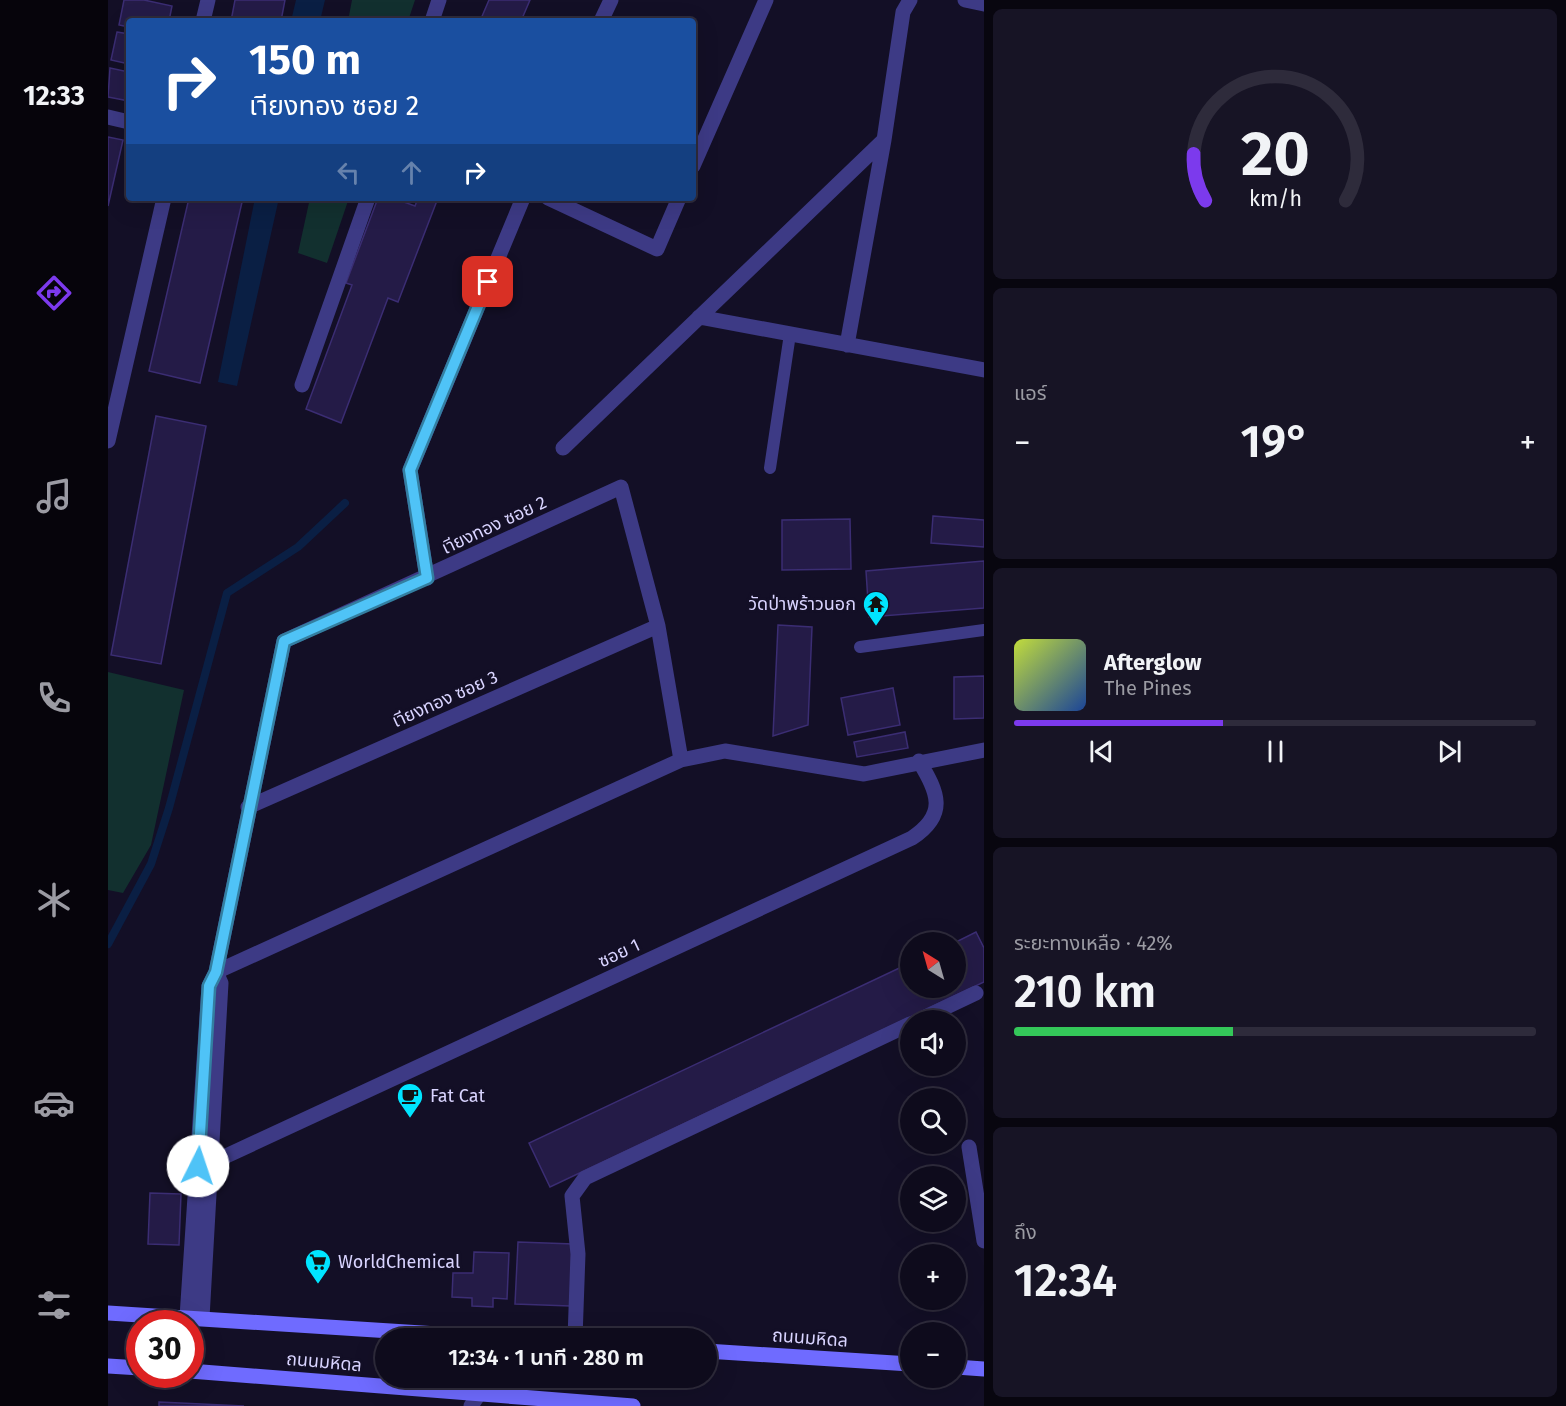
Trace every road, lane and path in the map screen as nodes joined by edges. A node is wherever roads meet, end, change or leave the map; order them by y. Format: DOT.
graph roads {
  1 [pos="208,0"];
  2 [pos="439,0"];
  3 [pos="610,0"];
  4 [pos="766,0"];
  5 [pos="910,0"];
  6 [pos="965,0"];
  7 [pos="984,4"];
  8 [pos="205,18"];
  9 [pos="433,18"];
  10 [pos="602,18"];
  11 [pos="108,117"];
  12 [pos="126,121"];
  13 [pos="884,140"];
  14 [pos="696,159"];
  15 [pos="163,201"];
  16 [pos="367,201"];
  17 [pos="522,201"];
  18 [pos="554,201"];
  19 [pos="678,201"];
  20 [pos="699,317"];
  21 [pos="790,334"];
  22 [pos="847,345"];
  23 [pos="984,370"];
  24 [pos="302,385"];
  25 [pos="108,441"];
  26 [pos="563,448"];
  27 [pos="770,468"];
  28 [pos="427,578"];
  29 [pos="658,626"];
  30 [pos="984,630"];
  31 [pos="860,647"];
  32 [pos="984,750"];
  33 [pos="681,759"];
  34 [pos="919,761"];
  35 [pos="249,807"];
  36 [pos="216,972"];
  37 [pos="976,993"];
  38 [pos="940,1010"];
  39 [pos="900,1029"];
  40 [pos="969,1147"];
  41 [pos="205,1165"];
  42 [pos="984,1241"];
  43 [pos="196,1310"];
  44 [pos="108,1313"];
  45 [pos="126,1314"];
  46 [pos="204,1319"];
  47 [pos="575,1328"];
  48 [pos="375,1330"];
  49 [pos="717,1352"];
  50 [pos="900,1363"];
  51 [pos="108,1366"];
  52 [pos="126,1367"];
  53 [pos="966,1368"];
  54 [pos="984,1369"];
  55 [pos="204,1372"];
  56 [pos="475,1400"];
  57 [pos="633,1406"];
  1 -- 8 [label="street"];
  2 -- 9 [label="street"];
  3 -- 10 [label="street"];
  4 -- 14 [label="street"];
  5 -- 13 [label="street"];
  6 -- 7 [label="street"];
  11 -- 12 [label="street"];
  13 -- 20 [label="street"];
  13 -- 22 [label="street"];
  15 -- 25 [label="street"];
  16 -- 24 [label="street"];
  17 -- 28 [label="street"];
  18 -- 19 [label="street"];
  20 -- 21 [label="street"];
  20 -- 26 [label="street"];
  21 -- 22 [label="street"];
  21 -- 27 [label="lane"];
  22 -- 23 [label="street"];
  28 -- 29 [label="street, เาียงทอง ซอย 2"];
  28 -- 35 [label="street, เาียงทอง ซอย 2"];
  29 -- 33 [label="street"];
  29 -- 35 [label="street, เาียงทอง ซอย 3"];
  30 -- 31 [label="lane"];
  32 -- 34 [label="street"];
  33 -- 34 [label="street"];
  33 -- 36 [label="street"];
  34 -- 41 [label="street, ซอย 1"];
  35 -- 36 [label="street"];
  36 -- 41 [label="street"];
  37 -- 38 [label="street"];
  39 -- 47 [label="street"];
  40 -- 42 [label="street"];
  41 -- 43 [label="street"];
  44 -- 45 [label="main road, ถนนมหิดล"];
  46 -- 48 [label="main road, ถนนมหิดล"];
  49 -- 50 [label="main road, ถนนมหิดล"];
  51 -- 52 [label="main road"];
  53 -- 54 [label="main road"];
  55 -- 56 [label="main road, ถนนมหิดล"];
  56 -- 57 [label="main road, ถนนมหิดล"];
}
